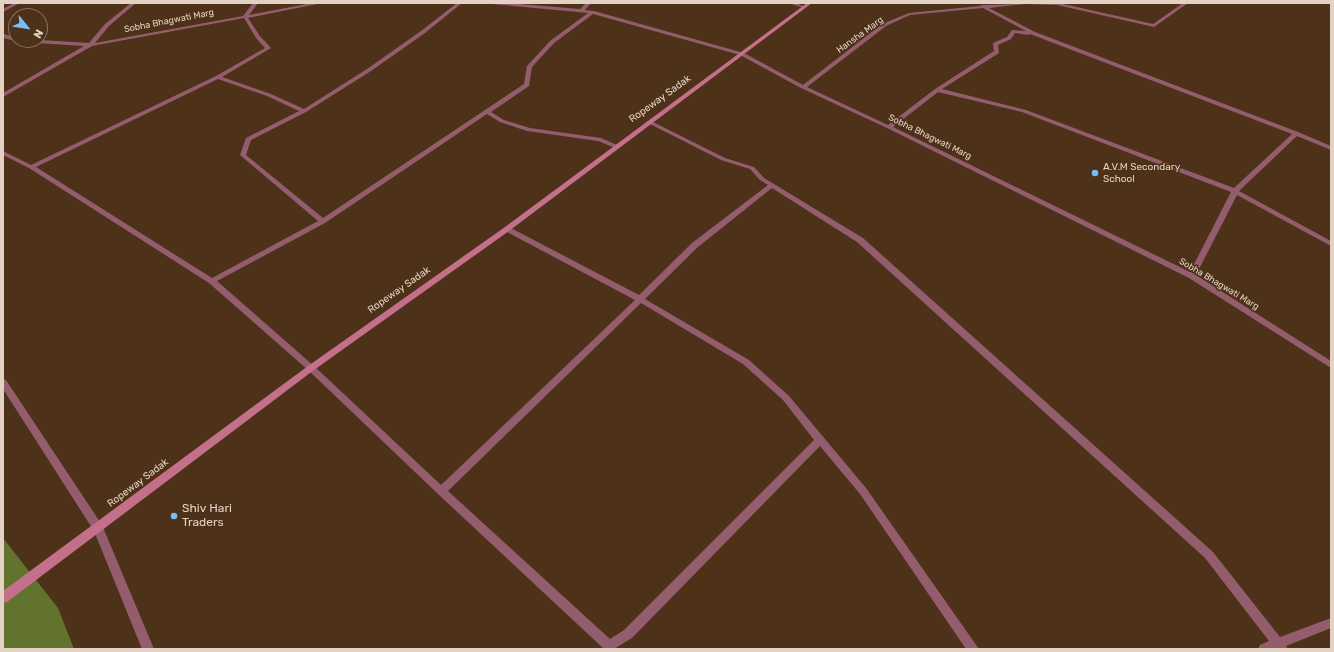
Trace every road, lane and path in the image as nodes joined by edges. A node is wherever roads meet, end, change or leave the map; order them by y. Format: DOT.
graph roads {
  1 [pos="18,3"];
  2 [pos="134,3"];
  3 [pos="256,3"];
  4 [pos="320,3"];
  5 [pos="460,3"];
  6 [pos="492,3"];
  7 [pos="589,3"];
  8 [pos="790,3"];
  9 [pos="971,3"];
  10 [pos="1186,3"];
  11 [pos="807,5"];
  12 [pos="982,6"];
  13 [pos="3,11"];
  14 [pos="581,11"];
  15 [pos="592,12"];
  16 [pos="245,16"];
  17 [pos="1033,33"];
  18 [pos="48,42"];
  19 [pos="90,45"];
  20 [pos="742,54"];
  21 [pos="218,77"];
  22 [pos="803,87"];
  23 [pos="937,90"];
  24 [pos="3,95"];
  25 [pos="304,111"];
  26 [pos="487,112"];
  27 [pos="649,122"];
  28 [pos="889,126"];
  29 [pos="1296,133"];
  30 [pos="617,147"];
  31 [pos="1331,148"];
  32 [pos="3,153"];
  33 [pos="31,167"];
  34 [pos="772,185"];
  35 [pos="1235,191"];
  36 [pos="323,221"];
  37 [pos="507,229"];
  38 [pos="1331,244"];
  39 [pos="1192,276"];
  40 [pos="212,281"];
  41 [pos="640,299"];
  42 [pos="1331,365"];
  43 [pos="311,368"];
  44 [pos="3,382"];
  45 [pos="820,440"];
  46 [pos="441,491"];
  47 [pos="98,528"];
  48 [pos="3,598"];
  49 [pos="1331,623"];
  50 [pos="1280,646"];
  51 [pos="148,649"];
  52 [pos="973,649"];
  53 [pos="1264,649"];
  1 -- 13 [label="street"];
  2 -- 19 [label="street"];
  3 -- 16 [label="street"];
  4 -- 16 [label="street, Sobha Bhagwati Marg"];
  5 -- 25 [label="street"];
  6 -- 14 [label="street, Sobha Bhagwati Marg"];
  7 -- 14 [label="street"];
  8 -- 11 [label="street"];
  9 -- 12 [label="street"];
  10 -- 12 [label="street, Hansha Marg"];
  11 -- 20 [label="main road, Ropeway Sadak"];
  12 -- 17 [label="street"];
  12 -- 22 [label="street, Hansha Marg"];
  14 -- 15 [label="street, Sobha Bhagwati Marg"];
  15 -- 20 [label="street, Sobha Bhagwati Marg"];
  15 -- 26 [label="street"];
  16 -- 19 [label="street, Sobha Bhagwati Marg"];
  16 -- 21 [label="street"];
  17 -- 23 [label="street"];
  17 -- 29 [label="street"];
  18 -- 19 [label="street, Sobha Bhagwati Marg"];
  19 -- 24 [label="street"];
  20 -- 22 [label="street, Sobha Bhagwati Marg"];
  20 -- 27 [label="main road, Ropeway Sadak"];
  21 -- 25 [label="street"];
  21 -- 33 [label="street"];
  22 -- 28 [label="street, Sobha Bhagwati Marg"];
  23 -- 28 [label="street"];
  23 -- 35 [label="street"];
  25 -- 36 [label="street"];
  26 -- 30 [label="street"];
  26 -- 36 [label="street"];
  27 -- 30 [label="main road, Ropeway Sadak"];
  27 -- 34 [label="street"];
  28 -- 39 [label="street, Sobha Bhagwati Marg"];
  29 -- 31 [label="street"];
  29 -- 35 [label="street"];
  30 -- 37 [label="main road, Ropeway Sadak"];
  32 -- 33 [label="street"];
  33 -- 40 [label="street"];
  34 -- 41 [label="street"];
  34 -- 50 [label="street"];
  35 -- 38 [label="street"];
  35 -- 39 [label="street"];
  36 -- 40 [label="street"];
  37 -- 41 [label="street"];
  37 -- 43 [label="main road, Ropeway Sadak"];
  39 -- 42 [label="street, Sobha Bhagwati Marg"];
  40 -- 43 [label="street"];
  41 -- 45 [label="street"];
  41 -- 46 [label="street"];
  43 -- 46 [label="street"];
  43 -- 47 [label="main road, Ropeway Sadak"];
  44 -- 47 [label="street"];
  45 -- 46 [label="street"];
  45 -- 52 [label="street"];
  47 -- 48 [label="main road, Ropeway Sadak"];
  47 -- 51 [label="street"];
  49 -- 50 [label="street"];
  50 -- 53 [label="street"];
}
